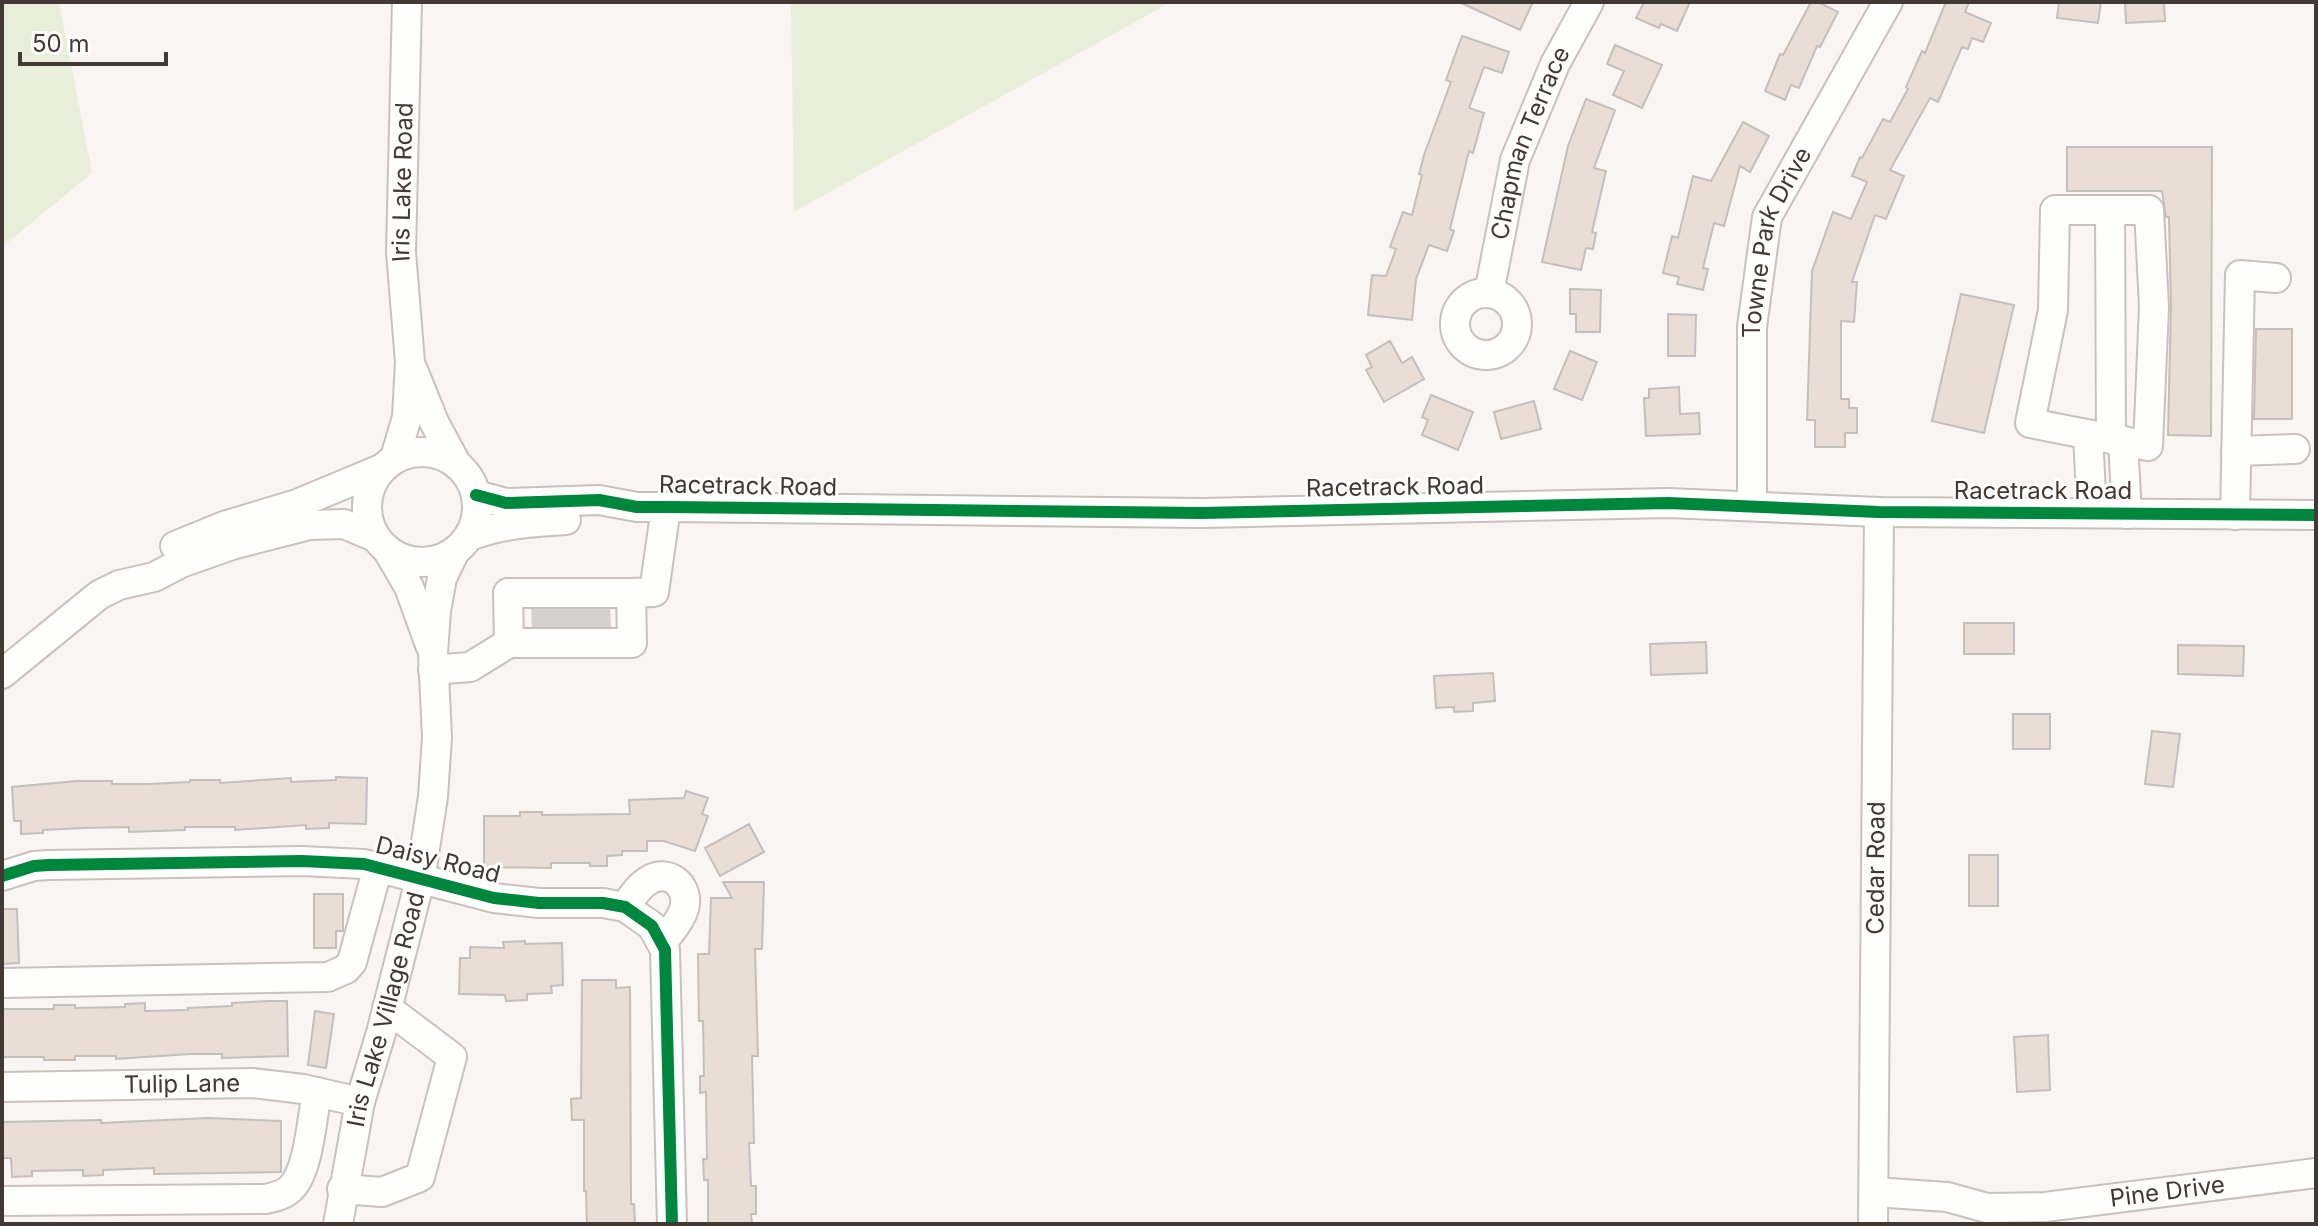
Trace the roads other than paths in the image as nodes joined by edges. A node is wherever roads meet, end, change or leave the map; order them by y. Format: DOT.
graph roads {
  1 [pos="407,2"];
  2 [pos="1589,2"];
  3 [pos="1888,2"];
  4 [pos="2110,210"];
  5 [pos="2276,278"];
  6 [pos="1489,293"];
  7 [pos="410,362"];
  8 [pos="2107,438"];
  9 [pos="2295,449"];
  10 [pos="2236,451"];
  11 [pos="456,463"];
  12 [pos="388,464"];
  13 [pos="476,495"];
  14 [pos="1752,506"];
  15 [pos="637,507"];
  16 [pos="666,507"];
  17 [pos="1879,512"];
  18 [pos="2092,513"];
  19 [pos="2127,514"];
  20 [pos="2235,515"];
  21 [pos="2316,515"];
  22 [pos="381,544"];
  23 [pos="462,544"];
  24 [pos="119,585"];
  25 [pos="631,593"];
  26 [pos="571,618"];
  27 [pos="509,643"];
  28 [pos="433,662"];
  29 [pos="2,674"];
  30 [pos="378,867"];
  31 [pos="2,876"];
  32 [pos="420,880"];
  33 [pos="625,907"];
  34 [pos="663,942"];
  35 [pos="2,983"];
  36 [pos="387,1008"];
  37 [pos="2,1087"];
  38 [pos="317,1092"];
  39 [pos="360,1102"];
  40 [pos="2316,1173"];
  41 [pos="342,1189"];
  42 [pos="1874,1192"];
  43 [pos="2,1201"];
  44 [pos="338,1224"];
  45 [pos="672,1224"];
  46 [pos="1873,1224"];
  1 -- 7 [label="street, Iris Lake Road"];
  2 -- 6 [label="street, Chapman Terrace"];
  3 -- 14 [label="street, Towne Park Drive"];
  4 -- 8 [label="street"];
  4 -- 8 [label="street"];
  4 -- 8 [label="street"];
  5 -- 10 [label="street"];
  7 -- 11 [label="street, Iris Lake Road"];
  7 -- 12 [label="street, Iris Lake Road"];
  8 -- 18 [label="street"];
  8 -- 19 [label="street"];
  9 -- 10 [label="street"];
  10 -- 20 [label="street"];
  11 -- 12 [label="street"];
  11 -- 13 [label="street"];
  12 -- 22 [label="street"];
  12 -- 24 [label="street"];
  13 -- 15 [label="street, Racetrack Road"];
  13 -- 23 [label="street"];
  14 -- 16 [label="street, Racetrack Road"];
  14 -- 17 [label="street, Racetrack Road"];
  15 -- 16 [label="street, Racetrack Road"];
  15 -- 23 [label="street, Racetrack Road"];
  16 -- 25 [label="street"];
  17 -- 18 [label="street, Racetrack Road"];
  17 -- 42 [label="street, Cedar Road"];
  18 -- 19 [label="street, Racetrack Road"];
  19 -- 20 [label="street, Racetrack Road"];
  20 -- 21 [label="street, Racetrack Road"];
  22 -- 23 [label="street"];
  22 -- 24 [label="street"];
  22 -- 28 [label="street, Iris Lake Village Road"];
  23 -- 28 [label="street, Iris Lake Village Road"];
  24 -- 29 [label="street"];
  25 -- 26 [label="street"];
  25 -- 26 [label="street"];
  26 -- 27 [label="street"];
  26 -- 27 [label="street"];
  27 -- 28 [label="street"];
  28 -- 32 [label="street, Iris Lake Village Road"];
  30 -- 31 [label="street, Daisy Road"];
  30 -- 32 [label="street, Daisy Road"];
  30 -- 35 [label="street"];
  32 -- 33 [label="street, Daisy Road"];
  32 -- 36 [label="street, Iris Lake Village Road"];
  33 -- 34 [label="street"];
  33 -- 34 [label="street"];
  34 -- 45 [label="street"];
  36 -- 39 [label="street, Iris Lake Village Road"];
  36 -- 41 [label="street"];
  37 -- 38 [label="street, Tulip Lane"];
  38 -- 39 [label="street, Tulip Lane"];
  38 -- 43 [label="street"];
  39 -- 41 [label="street, Iris Lake Village Road"];
  40 -- 42 [label="street, Pine Drive"];
  41 -- 44 [label="street, Iris Lake Village Road"];
  42 -- 46 [label="street, Cedar Road"];
}
